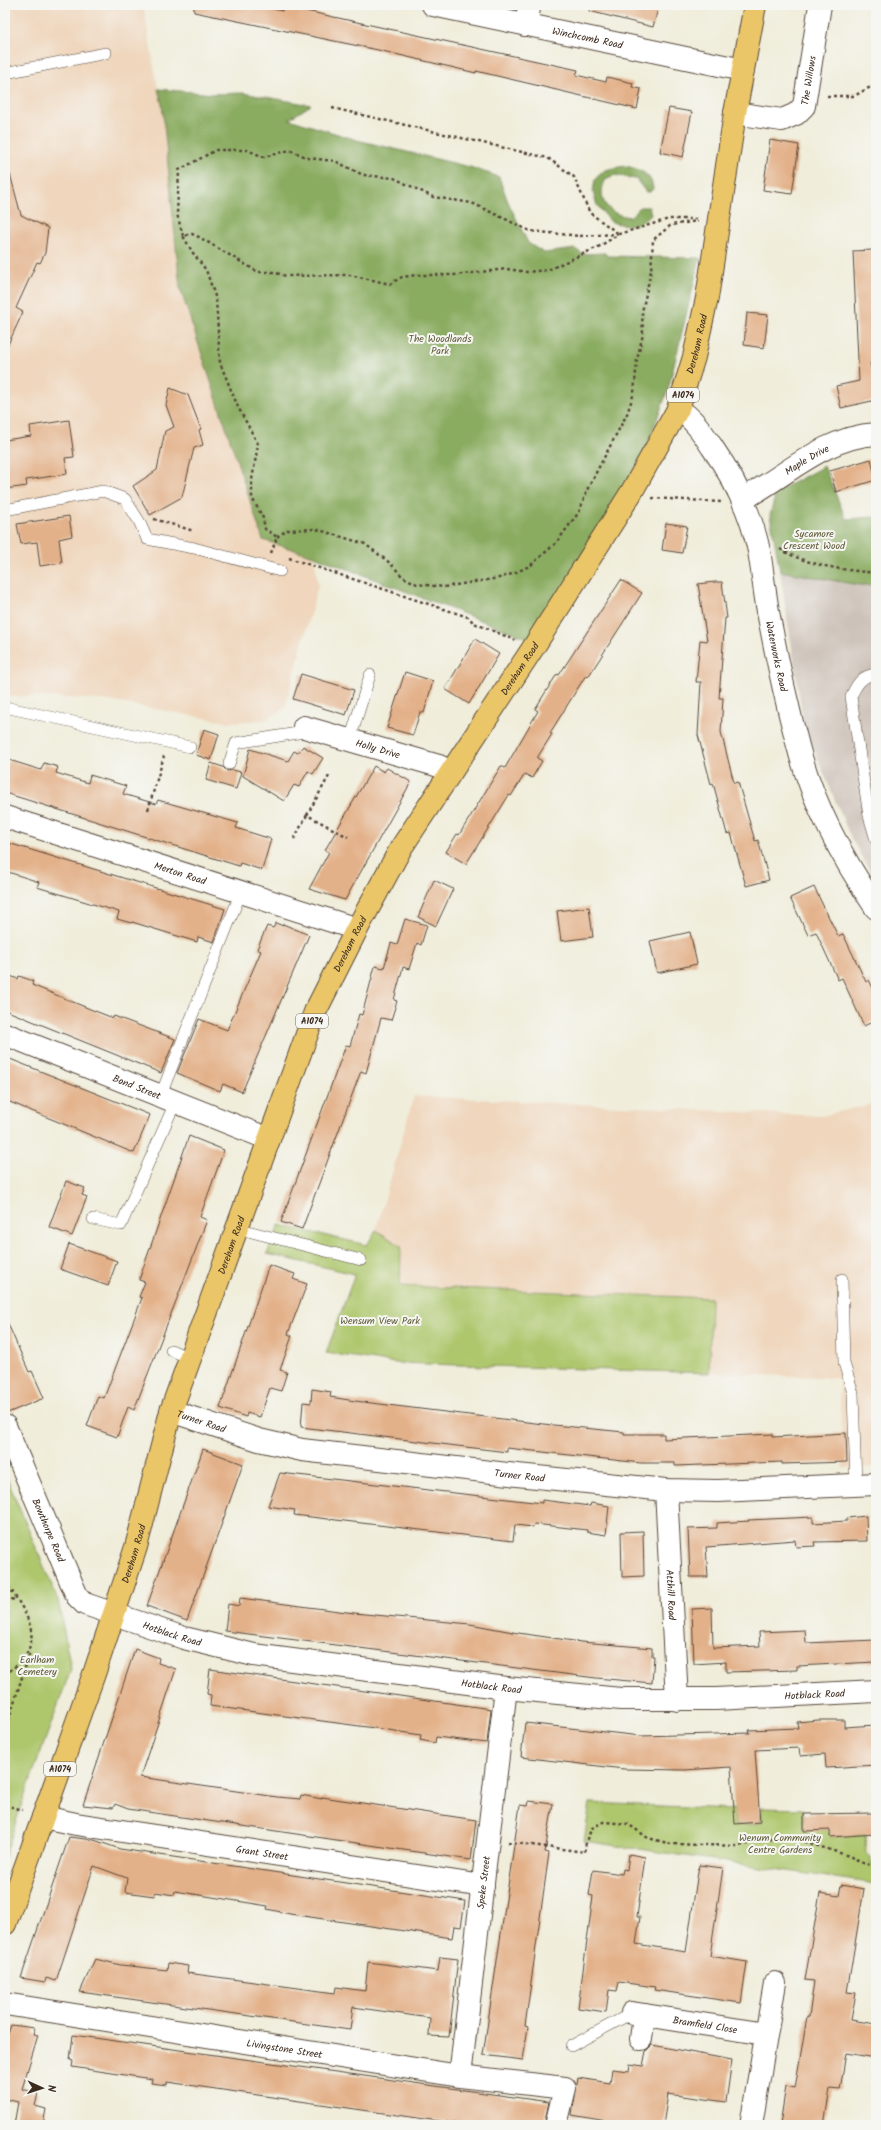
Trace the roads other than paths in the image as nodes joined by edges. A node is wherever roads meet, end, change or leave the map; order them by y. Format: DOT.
graph roads {
  1 [pos="433,5"];
  2 [pos="755,5"];
  3 [pos="820,5"];
  4 [pos="528,15"];
  5 [pos="106,53"];
  6 [pos="743,70"];
  7 [pos="5,73"];
  8 [pos="735,112"];
  9 [pos="678,409"];
  10 [pos="876,434"];
  11 [pos="743,499"];
  12 [pos="5,510"];
  13 [pos="280,571"];
  14 [pos="876,674"];
  15 [pos="370,676"];
  16 [pos="5,709"];
  17 [pos="309,728"];
  18 [pos="350,740"];
  19 [pos="190,747"];
  20 [pos="229,764"];
  21 [pos="451,772"];
  22 [pos="5,816"];
  23 [pos="876,840"];
  24 [pos="240,892"];
  25 [pos="876,908"];
  26 [pos="356,929"];
  27 [pos="5,1034"];
  28 [pos="167,1100"];
  29 [pos="269,1138"];
  30 [pos="93,1219"];
  31 [pos="236,1228"];
  32 [pos="361,1260"];
  33 [pos="842,1279"];
  34 [pos="171,1411"];
  35 [pos="5,1426"];
  36 [pos="866,1484"];
  37 [pos="666,1490"];
  38 [pos="114,1613"];
  39 [pos="506,1688"];
  40 [pos="876,1691"];
  41 [pos="677,1700"];
  42 [pos="42,1817"];
  43 [pos="483,1886"];
  44 [pos="5,1924"];
  45 [pos="774,1983"];
  46 [pos="5,2004"];
  47 [pos="638,2014"];
  48 [pos="766,2034"];
  49 [pos="641,2039"];
  50 [pos="571,2046"];
  51 [pos="460,2076"];
  52 [pos="556,2125"];
  53 [pos="751,2125"];
  1 -- 4 [label="street, Winchcomb Road"];
  2 -- 6 [label="main road, Dereham Road / A1074"];
  3 -- 8 [label="street, The Willows"];
  4 -- 6 [label="street, Winchcomb Road"];
  5 -- 7 [label="lane"];
  6 -- 8 [label="main road, Dereham Road / A1074"];
  8 -- 9 [label="main road, Dereham Road / A1074"];
  9 -- 11 [label="street, Waterworks Road"];
  9 -- 21 [label="main road, Dereham Road / A1074"];
  10 -- 11 [label="street, Maple Drive"];
  11 -- 25 [label="street, Waterworks Road"];
  12 -- 13 [label="lane"];
  14 -- 23 [label="lane"];
  15 -- 18 [label="lane"];
  16 -- 19 [label="lane"];
  17 -- 18 [label="street, Holly Drive"];
  17 -- 20 [label="lane"];
  18 -- 21 [label="street, Holly Drive"];
  21 -- 26 [label="main road, Dereham Road / A1074"];
  22 -- 24 [label="street, Merton Road"];
  24 -- 26 [label="street, Merton Road"];
  24 -- 28 [label="lane"];
  26 -- 29 [label="main road, Dereham Road / A1074"];
  27 -- 28 [label="street, Bond Street"];
  28 -- 29 [label="street, Bond Street"];
  28 -- 30 [label="lane"];
  29 -- 31 [label="main road, Dereham Road / A1074"];
  31 -- 32 [label="lane"];
  31 -- 34 [label="main road, Dereham Road / A1074"];
  33 -- 36 [label="lane"];
  34 -- 37 [label="street, Turner Road"];
  34 -- 38 [label="main road, Dereham Road / A1074"];
  35 -- 38 [label="street, Bowthorpe Road"];
  36 -- 37 [label="street, Turner Road"];
  37 -- 41 [label="street, Atthill Road"];
  38 -- 39 [label="street, Hotblack Road"];
  38 -- 42 [label="main road, Dereham Road / A1074"];
  39 -- 41 [label="street, Hotblack Road"];
  39 -- 43 [label="street, Speke Street"];
  40 -- 41 [label="street, Hotblack Road"];
  42 -- 43 [label="street, Grant Street"];
  42 -- 44 [label="main road, Dereham Road / A1074"];
  43 -- 51 [label="street, Speke Street"];
  45 -- 48 [label="street"];
  46 -- 51 [label="street, Livingstone Street"];
  47 -- 48 [label="street, Bramfield Close"];
  47 -- 49 [label="street"];
  47 -- 50 [label="lane"];
  48 -- 53 [label="street"];
  51 -- 52 [label="street, Livingstone Street"];
}
